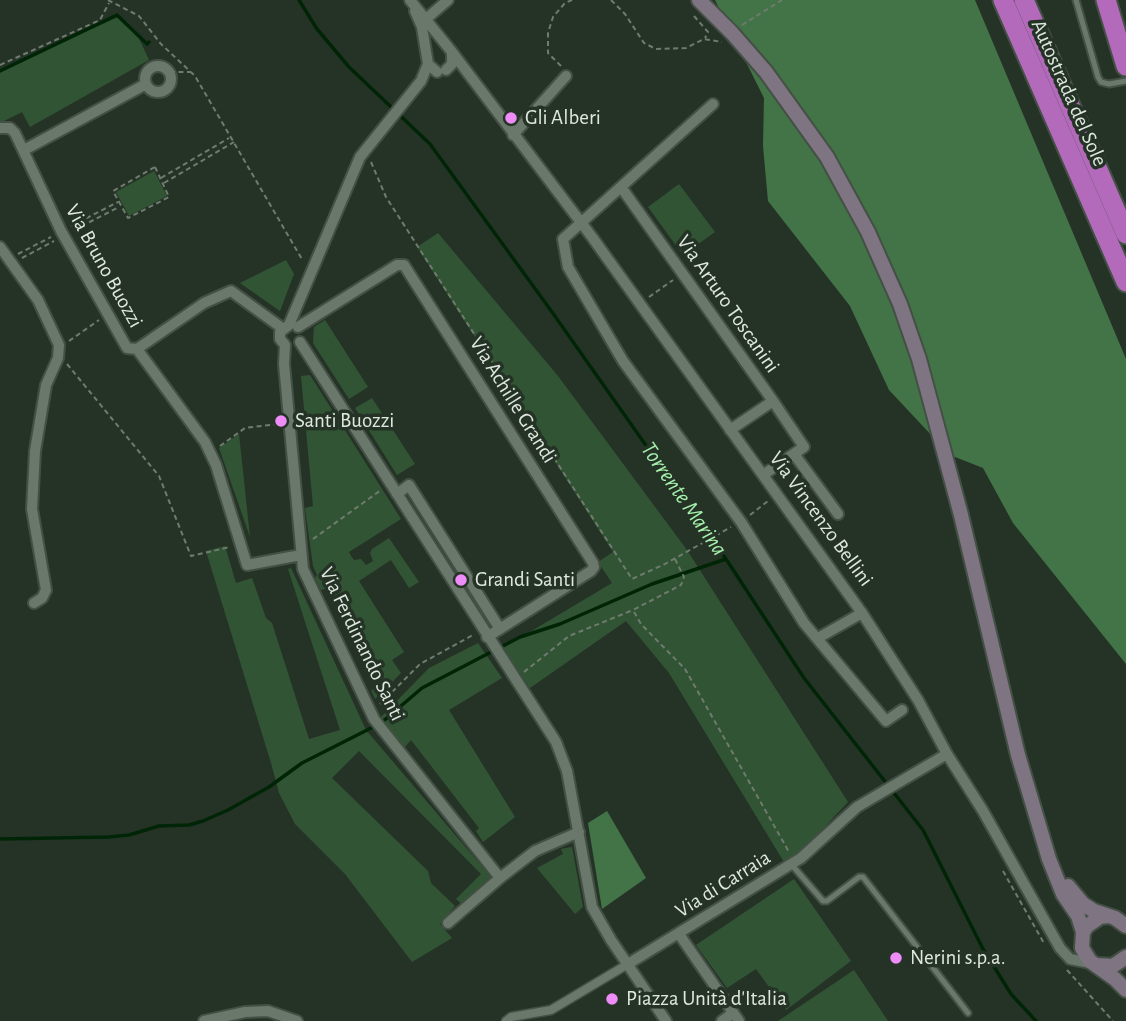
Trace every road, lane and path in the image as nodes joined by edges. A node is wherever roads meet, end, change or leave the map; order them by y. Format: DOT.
graph roads {
  1 [pos="410,0"];
  2 [pos="448,0"];
  3 [pos="572,0"];
  4 [pos="611,0"];
  5 [pos="699,0"];
  6 [pos="782,0"];
  7 [pos="1003,0"];
  8 [pos="1024,0"];
  9 [pos="1076,0"];
  10 [pos="1106,0"];
  11 [pos="109,1"];
  12 [pos="426,19"];
  13 [pos="706,24"];
  14 [pos="728,38"];
  15 [pos="704,39"];
  16 [pos="451,50"];
  17 [pos="427,62"];
  18 [pos="0,65"];
  19 [pos="1126,66"];
  20 [pos="442,71"];
  21 [pos="170,72"];
  22 [pos="190,72"];
  23 [pos="566,76"];
  24 [pos="472,79"];
  25 [pos="1126,81"];
  26 [pos="420,82"];
  27 [pos="146,85"];
  28 [pos="713,104"];
  29 [pos="0,128"];
  30 [pos="513,135"];
  31 [pos="231,137"];
  32 [pos="234,142"];
  33 [pos="365,149"];
  34 [pos="24,150"];
  35 [pos="160,178"];
  36 [pos="163,183"];
  37 [pos="621,187"];
  38 [pos="118,202"];
  39 [pos="581,223"];
  40 [pos="61,231"];
  41 [pos="1126,234"];
  42 [pos="0,247"];
  43 [pos="8,259"];
  44 [pos="311,273"];
  45 [pos="682,273"];
  46 [pos="1126,282"];
  47 [pos="640,304"];
  48 [pos="108,313"];
  49 [pos="290,327"];
  50 [pos="300,342"];
  51 [pos="285,345"];
  52 [pos="58,349"];
  53 [pos="137,349"];
  54 [pos="773,401"];
  55 [pos="289,423"];
  56 [pos="730,430"];
  57 [pos="210,453"];
  58 [pos="794,454"];
  59 [pos="763,475"];
  60 [pos="379,487"];
  61 [pos="397,494"];
  62 [pos="777,494"];
  63 [pos="838,514"];
  64 [pos="740,522"];
  65 [pos="241,545"];
  66 [pos="301,551"];
  67 [pos="674,558"];
  68 [pos="34,603"];
  69 [pos="633,610"];
  70 [pos="862,612"];
  71 [pos="500,629"];
  72 [pos="488,637"];
  73 [pos="818,638"];
  74 [pos="515,679"];
  75 [pos="902,710"];
  76 [pos="373,716"];
  77 [pos="947,754"];
  78 [pos="579,832"];
  79 [pos="1049,859"];
  80 [pos="793,863"];
  81 [pos="500,878"];
  82 [pos="1107,916"];
  83 [pos="449,923"];
  84 [pos="1126,926"];
  85 [pos="679,934"];
  86 [pos="1082,936"];
  87 [pos="1061,950"];
  88 [pos="1126,957"];
  89 [pos="628,964"];
  90 [pos="1097,965"];
  91 [pos="1126,990"];
  92 [pos="968,1013"];
  93 [pos="736,1017"];
  94 [pos="204,1021"];
  95 [pos="297,1021"];
  96 [pos="506,1021"];
  97 [pos="666,1021"];
  98 [pos="722,1021"];
  1 -- 12 [label="street, Via Vincenzo Bellini"];
  1 -- 17 [label="street, Via Vincenzo Bellini"];
  2 -- 12 [label="street"];
  3 -- 23 [label="path"];
  4 -- 15 [label="path"];
  5 -- 14 [label="main road"];
  6 -- 14 [label="path"];
  7 -- 46 [label="highway, Autostrada del Sole"];
  8 -- 41 [label="highway, Autostrada del Sole"];
  9 -- 25 [label="lane"];
  10 -- 19 [label="highway"];
  11 -- 18 [label="path"];
  11 -- 22 [label="path"];
  12 -- 16 [label="street, Via Vincenzo Bellini"];
  13 -- 15 [label="path"];
  14 -- 15 [label="path"];
  14 -- 79 [label="main road"];
  16 -- 17 [label="street"];
  16 -- 20 [label="street"];
  16 -- 24 [label="street, Via Vincenzo Bellini"];
  17 -- 20 [label="street"];
  17 -- 26 [label="street"];
  20 -- 24 [label="street"];
  20 -- 26 [label="street"];
  21 -- 22 [label="path"];
  21 -- 27 [label="street"];
  21 -- 27 [label="street"];
  22 -- 31 [label="path"];
  23 -- 30 [label="street"];
  24 -- 30 [label="street, Via Vincenzo Bellini"];
  26 -- 33 [label="street"];
  27 -- 34 [label="street"];
  28 -- 37 [label="street"];
  29 -- 34 [label="street, Via Bruno Buozzi"];
  30 -- 39 [label="street, Via Vincenzo Bellini"];
  31 -- 32 [label="path"];
  31 -- 35 [label="path"];
  32 -- 36 [label="path"];
  32 -- 44 [label="path"];
  33 -- 44 [label="street"];
  33 -- 67 [label="path"];
  34 -- 40 [label="street, Via Bruno Buozzi"];
  35 -- 36 [label="path"];
  35 -- 38 [label="path"];
  36 -- 38 [label="path"];
  37 -- 39 [label="street"];
  37 -- 45 [label="street, Via Arturo Toscanini"];
  38 -- 40 [label="path"];
  39 -- 47 [label="street, Via Vincenzo Bellini"];
  39 -- 64 [label="street"];
  40 -- 43 [label="path"];
  40 -- 48 [label="street, Via Bruno Buozzi"];
  42 -- 43 [label="street"];
  43 -- 52 [label="street"];
  44 -- 49 [label="street"];
  45 -- 47 [label="path"];
  45 -- 54 [label="street, Via Arturo Toscanini"];
  47 -- 56 [label="street, Via Vincenzo Bellini"];
  48 -- 52 [label="path"];
  48 -- 53 [label="street, Via Bruno Buozzi"];
  49 -- 50 [label="street"];
  49 -- 51 [label="street, Via Ferdinando Santi"];
  49 -- 53 [label="street"];
  49 -- 71 [label="street, Via Achille Grandi"];
  50 -- 51 [label="street"];
  50 -- 61 [label="street"];
  51 -- 55 [label="street, Via Ferdinando Santi"];
  52 -- 65 [label="path"];
  52 -- 68 [label="street"];
  53 -- 57 [label="street, Via Bruno Buozzi"];
  54 -- 56 [label="street, Via Arturo Toscanini"];
  54 -- 58 [label="street"];
  55 -- 57 [label="path"];
  55 -- 66 [label="street, Via Ferdinando Santi"];
  56 -- 59 [label="street, Via Vincenzo Bellini"];
  57 -- 65 [label="street, Via Bruno Buozzi"];
  58 -- 59 [label="street"];
  58 -- 63 [label="street"];
  59 -- 62 [label="street, Via Vincenzo Bellini"];
  60 -- 66 [label="path"];
  61 -- 71 [label="street"];
  61 -- 72 [label="street"];
  62 -- 64 [label="path"];
  62 -- 70 [label="street, Via Vincenzo Bellini"];
  64 -- 67 [label="path"];
  64 -- 73 [label="street"];
  65 -- 66 [label="street"];
  66 -- 76 [label="street, Via Ferdinando Santi"];
  67 -- 69 [label="path"];
  69 -- 74 [label="path"];
  69 -- 80 [label="path"];
  70 -- 73 [label="street"];
  70 -- 77 [label="street, Via Vincenzo Bellini"];
  71 -- 72 [label="street, Via Achille Grandi"];
  72 -- 74 [label="street"];
  72 -- 76 [label="path"];
  73 -- 75 [label="street"];
  74 -- 78 [label="street"];
  76 -- 81 [label="street, Via Ferdinando Santi"];
  77 -- 80 [label="street, Via di Carraia"];
  77 -- 87 [label="street, Via Vincenzo Bellini"];
  78 -- 81 [label="street"];
  78 -- 89 [label="street"];
  79 -- 82 [label="main road"];
  79 -- 86 [label="main road"];
  80 -- 85 [label="street, Via di Carraia"];
  80 -- 92 [label="lane"];
  81 -- 83 [label="street"];
  82 -- 84 [label="main road"];
  82 -- 86 [label="main road"];
  85 -- 89 [label="street, Via di Carraia"];
  85 -- 93 [label="street"];
  86 -- 87 [label="street"];
  86 -- 90 [label="main road"];
  87 -- 90 [label="street"];
  88 -- 90 [label="main road"];
  89 -- 96 [label="street, Via di Carraia"];
  89 -- 97 [label="street"];
  90 -- 91 [label="main road"];
  93 -- 98 [label="street"];
  94 -- 95 [label="street"];
}
